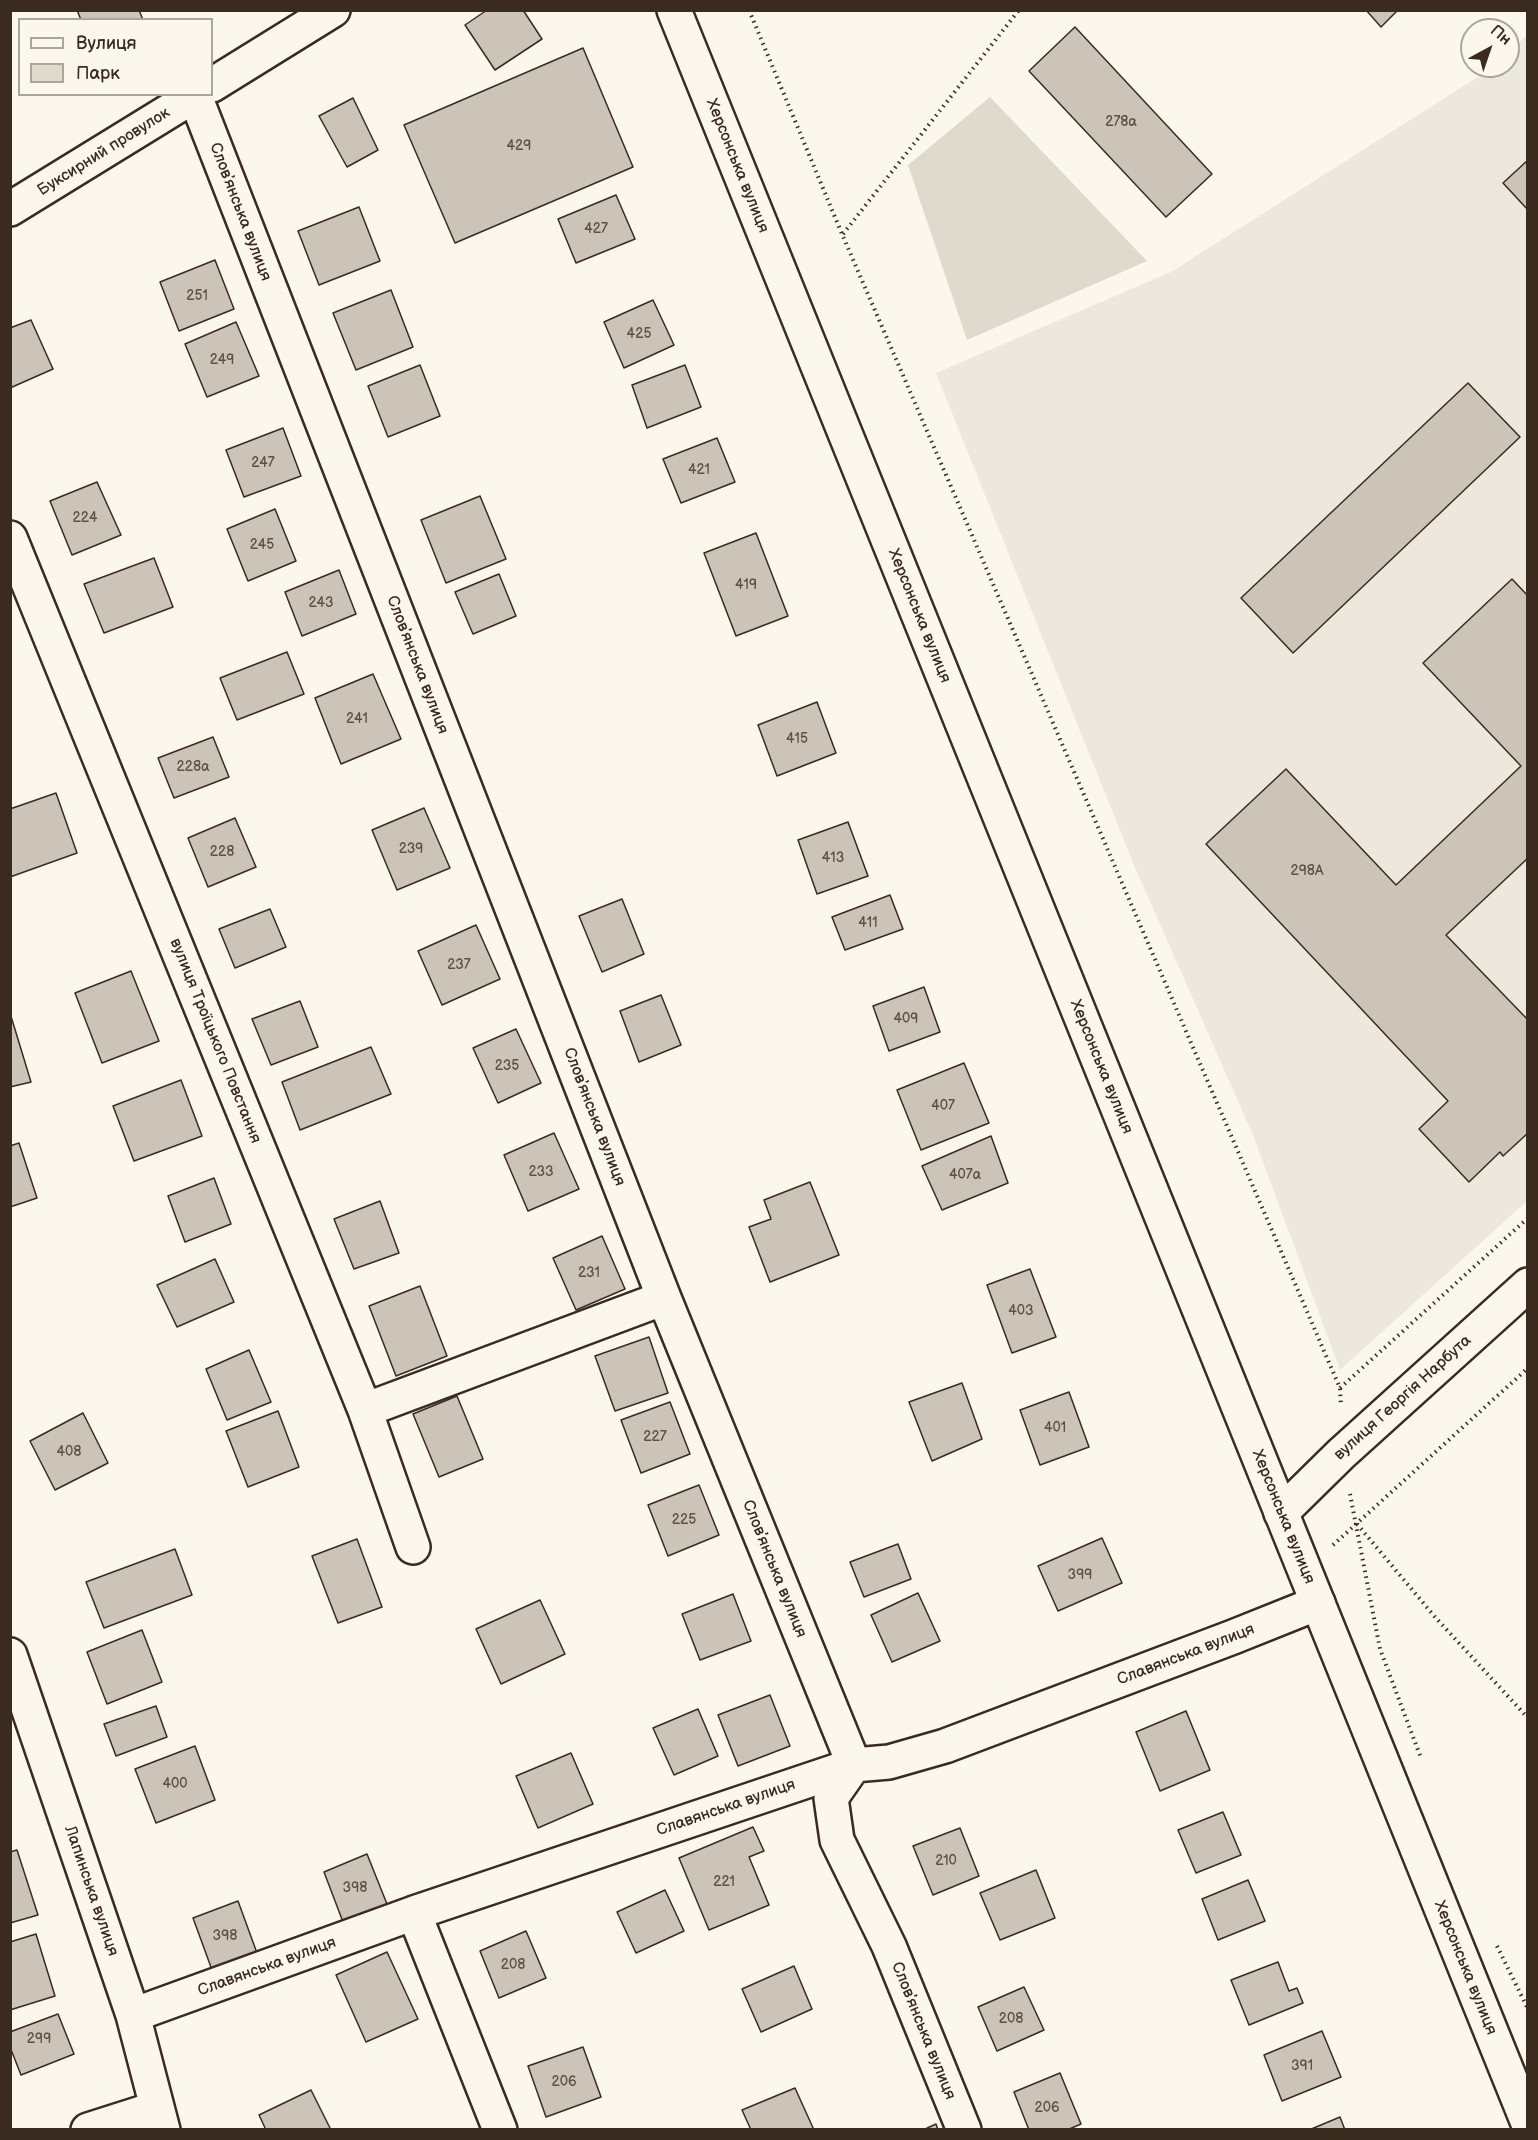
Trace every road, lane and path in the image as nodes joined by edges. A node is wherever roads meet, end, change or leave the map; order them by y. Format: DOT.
graph roads {
  1 [pos="333,10"];
  2 [pos="674,10"];
  3 [pos="750,10"];
  4 [pos="1019,10"];
  5 [pos="213,85"];
  6 [pos="194,96"];
  7 [pos="203,96"];
  8 [pos="10,209"];
  9 [pos="842,234"];
  10 [pos="10,538"];
  11 [pos="1527,1218"];
  12 [pos="1527,1285"];
  13 [pos="664,1298"];
  14 [pos="1527,1368"];
  15 [pos="1340,1388"];
  16 [pos="365,1410"];
  17 [pos="1341,1454"];
  18 [pos="1281,1513"];
  19 [pos="1356,1524"];
  20 [pos="412,1547"];
  21 [pos="1304,1570"];
  22 [pos="1318,1603"];
  23 [pos="10,1655"];
  24 [pos="1527,1718"];
  25 [pos="1422,1761"];
  26 [pos="854,1765"];
  27 [pos="414,1913"];
  28 [pos="1493,1937"];
  29 [pos="1527,2009"];
  30 [pos="133,2015"];
  31 [pos="1516,2068"];
  32 [pos="160,2119"];
  33 [pos="1527,2123"];
  34 [pos="88,2130"];
  35 [pos="500,2130"];
  36 [pos="963,2130"];
  1 -- 5 [label="street, Буксирний провулок"];
  2 -- 18 [label="street, Херсонська вулиця"];
  3 -- 9 [label="path"];
  4 -- 9 [label="path"];
  6 -- 8 [label="street, Буксирний провулок"];
  7 -- 13 [label="street, Словʼянська вулиця"];
  9 -- 15 [label="path"];
  10 -- 16 [label="street, вулиця Троїцького Повстання"];
  11 -- 15 [label="path"];
  12 -- 17 [label="street, вулиця Георгія Нарбута"];
  13 -- 16 [label="street"];
  13 -- 26 [label="street, Словʼянська вулиця"];
  14 -- 19 [label="path"];
  15 -- 17 [label="path"];
  16 -- 20 [label="street, вулиця Троїцького Повстання"];
  17 -- 18 [label="street, вулиця Георгія Нарбута"];
  17 -- 19 [label="path"];
  18 -- 21 [label="street, Херсонська вулиця"];
  19 -- 21 [label="path"];
  19 -- 24 [label="path"];
  19 -- 25 [label="path"];
  21 -- 22 [label="street, Херсонська вулиця"];
  22 -- 26 [label="street, Славянська вулиця"];
  22 -- 31 [label="street, Херсонська вулиця"];
  23 -- 30 [label="street, Лапинська вулиця"];
  26 -- 27 [label="street, Славянська вулиця"];
  26 -- 36 [label="street, Словʼянська вулиця"];
  27 -- 30 [label="street, Славянська вулиця"];
  27 -- 35 [label="street"];
  28 -- 29 [label="path"];
  30 -- 32 [label="street, Лапинська вулиця"];
  31 -- 33 [label="street, Херсонська вулиця"];
  32 -- 34 [label="street"];
}
